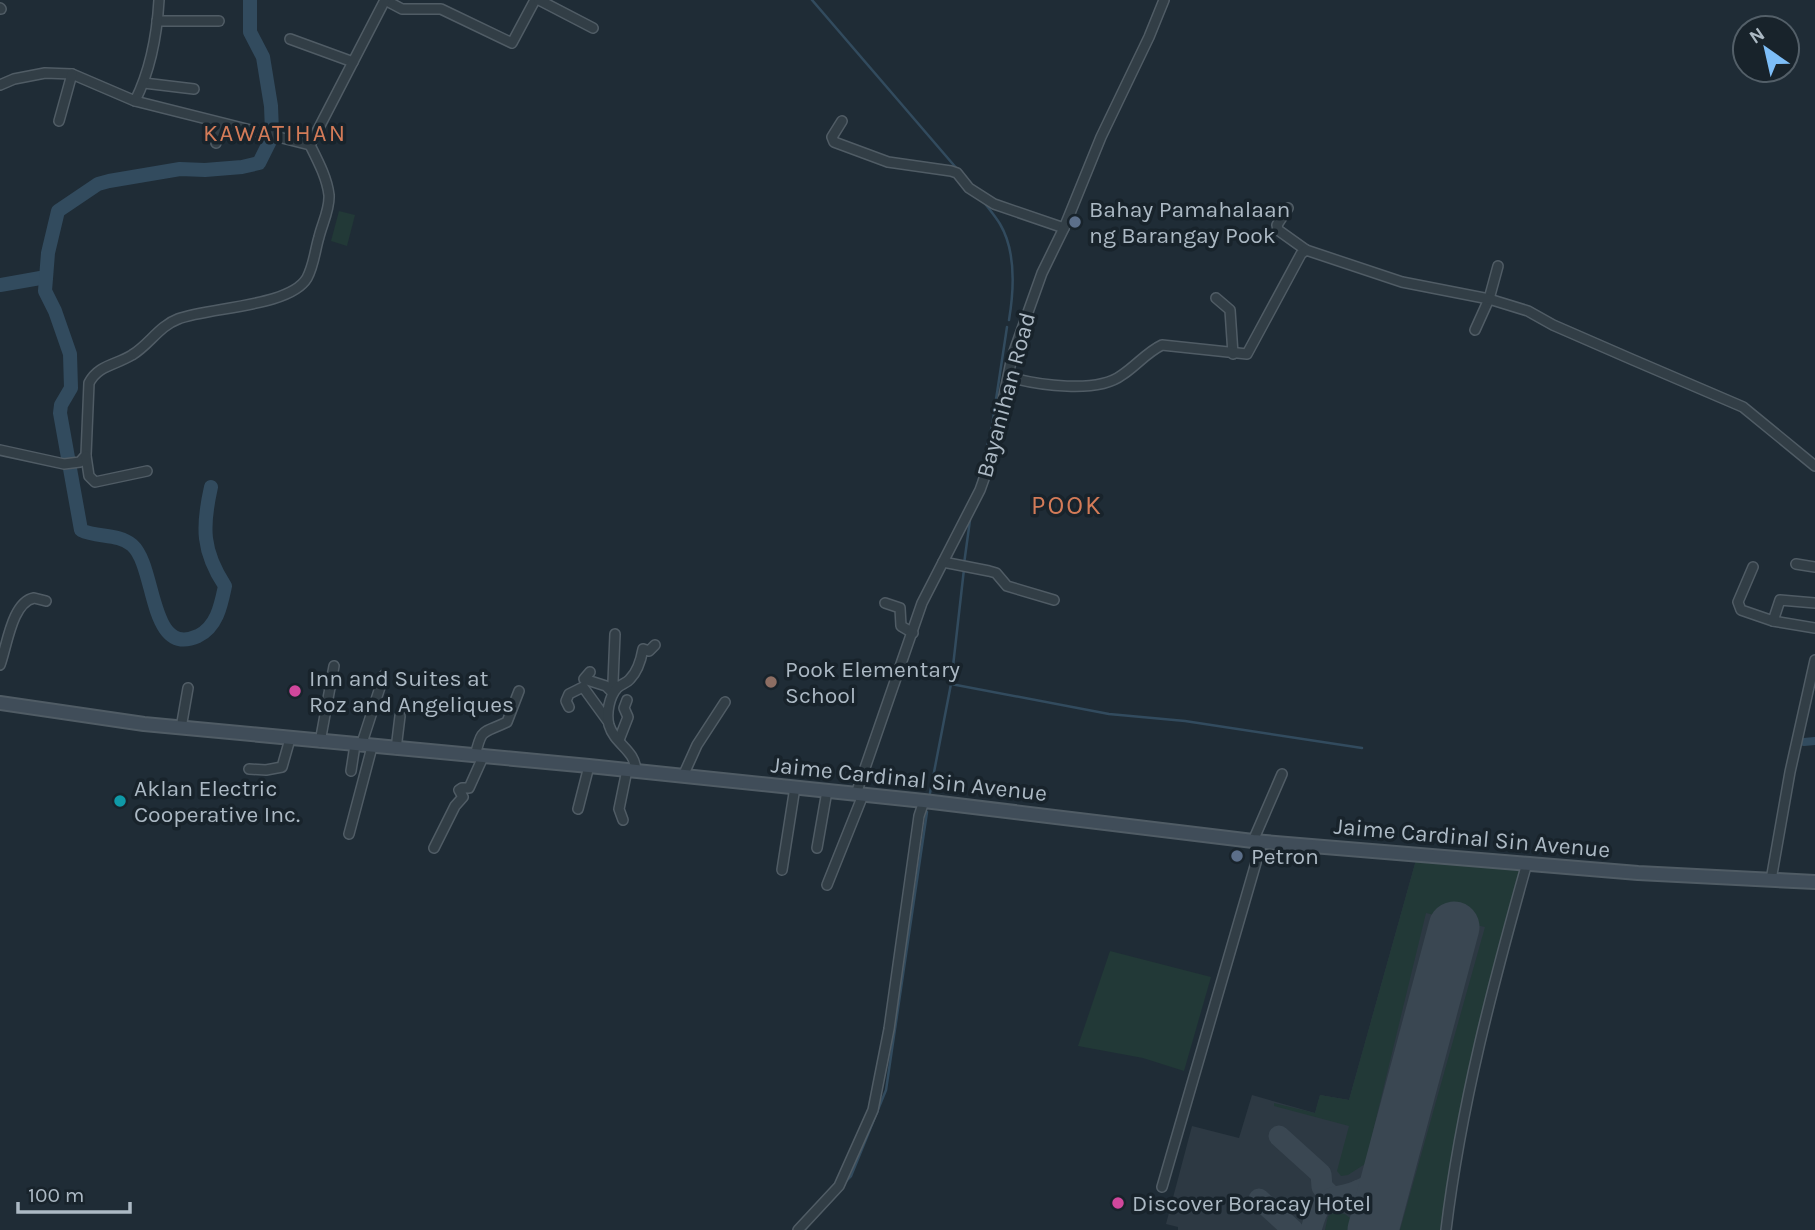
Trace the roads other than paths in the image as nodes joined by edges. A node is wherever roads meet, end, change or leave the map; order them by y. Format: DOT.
graph roads {
  1 [pos="159,0"];
  2 [pos="385,0"];
  3 [pos="537,0"];
  4 [pos="1164,0"];
  5 [pos="158,21"];
  6 [pos="219,21"];
  7 [pos="593,28"];
  8 [pos="290,38"];
  9 [pos="353,62"];
  10 [pos="72,74"];
  11 [pos="144,83"];
  12 [pos="0,85"];
  13 [pos="194,89"];
  14 [pos="135,101"];
  15 [pos="59,121"];
  16 [pos="842,121"];
  17 [pos="221,124"];
  18 [pos="216,143"];
  19 [pos="310,145"];
  20 [pos="1288,208"];
  21 [pos="1064,228"];
  22 [pos="1306,250"];
  23 [pos="1498,266"];
  24 [pos="1216,298"];
  25 [pos="1489,299"];
  26 [pos="1475,330"];
  27 [pos="1233,354"];
  28 [pos="1009,377"];
  29 [pos="0,450"];
  30 [pos="86,456"];
  31 [pos="1815,466"];
  32 [pos="147,471"];
  33 [pos="943,562"];
  34 [pos="1796,564"];
  35 [pos="1753,567"];
  36 [pos="1815,567"];
  37 [pos="1054,600"];
  38 [pos="46,601"];
  39 [pos="885,603"];
  40 [pos="1815,603"];
  41 [pos="1773,621"];
  42 [pos="1815,628"];
  43 [pos="913,633"];
  44 [pos="615,634"];
  45 [pos="655,646"];
  46 [pos="1815,660"];
  47 [pos="0,665"];
  48 [pos="334,666"];
  49 [pos="590,672"];
  50 [pos="384,675"];
  51 [pos="188,688"];
  52 [pos="519,691"];
  53 [pos="615,691"];
  54 [pos="627,700"];
  55 [pos="725,702"];
  56 [pos="0,703"];
  57 [pos="569,707"];
  58 [pos="400,716"];
  59 [pos="608,721"];
  60 [pos="181,728"];
  61 [pos="289,739"];
  62 [pos="619,740"];
  63 [pos="320,742"];
  64 [pos="363,746"];
  65 [pos="396,749"];
  66 [pos="479,756"];
  67 [pos="589,766"];
  68 [pos="249,769"];
  69 [pos="351,771"];
  70 [pos="632,771"];
  71 [pos="1282,774"];
  72 [pos="683,776"];
  73 [pos="794,788"];
  74 [pos="827,791"];
  75 [pos="860,794"];
  76 [pos="924,801"];
  77 [pos="578,809"];
  78 [pos="622,820"];
  79 [pos="349,834"];
  80 [pos="1257,841"];
  81 [pos="434,848"];
  82 [pos="817,848"];
  83 [pos="1527,863"];
  84 [pos="782,870"];
  85 [pos="1771,880"];
  86 [pos="1815,882"];
  87 [pos="827,885"];
  88 [pos="1161,1187"];
  89 [pos="798,1230"];
  90 [pos="1446,1230"];
  1 -- 5 [label="street"];
  2 -- 3 [label="street"];
  2 -- 9 [label="street"];
  3 -- 7 [label="street"];
  4 -- 21 [label="street, Bayanihan Road"];
  5 -- 6 [label="street"];
  5 -- 11 [label="street"];
  8 -- 9 [label="street"];
  9 -- 19 [label="street"];
  10 -- 12 [label="street"];
  10 -- 14 [label="street"];
  10 -- 15 [label="street"];
  11 -- 13 [label="street"];
  11 -- 14 [label="street"];
  14 -- 17 [label="street"];
  16 -- 21 [label="street"];
  17 -- 18 [label="street"];
  17 -- 19 [label="street"];
  19 -- 30 [label="street"];
  20 -- 22 [label="street"];
  21 -- 28 [label="street, Bayanihan Road"];
  22 -- 25 [label="street"];
  22 -- 27 [label="street"];
  23 -- 25 [label="street"];
  24 -- 27 [label="street"];
  25 -- 26 [label="street"];
  25 -- 31 [label="street"];
  27 -- 28 [label="street"];
  28 -- 33 [label="street, Bayanihan Road"];
  29 -- 30 [label="street"];
  30 -- 32 [label="street"];
  33 -- 37 [label="street"];
  33 -- 43 [label="street, Bayanihan Road"];
  34 -- 36 [label="street"];
  35 -- 41 [label="street"];
  38 -- 47 [label="street"];
  39 -- 43 [label="street"];
  40 -- 41 [label="street"];
  41 -- 42 [label="street"];
  43 -- 75 [label="street, Bayanihan Road"];
  44 -- 53 [label="street"];
  45 -- 53 [label="street"];
  46 -- 85 [label="street"];
  48 -- 63 [label="street"];
  49 -- 53 [label="street"];
  50 -- 64 [label="street"];
  51 -- 60 [label="street"];
  52 -- 66 [label="street"];
  53 -- 59 [label="street"];
  54 -- 62 [label="street"];
  55 -- 72 [label="street"];
  56 -- 60 [label="main road, Jaime Cardinal Sin Avenue"];
  57 -- 59 [label="street"];
  58 -- 65 [label="street"];
  59 -- 62 [label="street"];
  60 -- 61 [label="main road, Jaime Cardinal Sin Avenue"];
  61 -- 63 [label="main road, Jaime Cardinal Sin Avenue"];
  61 -- 68 [label="street"];
  62 -- 70 [label="street"];
  63 -- 64 [label="main road, Jaime Cardinal Sin Avenue"];
  64 -- 65 [label="main road, Jaime Cardinal Sin Avenue"];
  64 -- 69 [label="street"];
  64 -- 79 [label="street"];
  65 -- 66 [label="main road, Jaime Cardinal Sin Avenue"];
  66 -- 67 [label="main road, Jaime Cardinal Sin Avenue"];
  66 -- 81 [label="street"];
  67 -- 70 [label="main road, Jaime Cardinal Sin Avenue"];
  67 -- 77 [label="street"];
  70 -- 72 [label="main road, Jaime Cardinal Sin Avenue"];
  70 -- 78 [label="street"];
  71 -- 80 [label="street"];
  72 -- 73 [label="main road, Jaime Cardinal Sin Avenue"];
  73 -- 74 [label="main road, Jaime Cardinal Sin Avenue"];
  73 -- 84 [label="street"];
  74 -- 75 [label="main road, Jaime Cardinal Sin Avenue"];
  74 -- 82 [label="street"];
  75 -- 76 [label="main road, Jaime Cardinal Sin Avenue"];
  75 -- 87 [label="street, Bayanihan Road"];
  76 -- 80 [label="main road, Jaime Cardinal Sin Avenue"];
  76 -- 89 [label="street"];
  80 -- 83 [label="main road, Jaime Cardinal Sin Avenue"];
  80 -- 88 [label="street"];
  83 -- 85 [label="main road, Jaime Cardinal Sin Avenue"];
  83 -- 90 [label="street"];
  85 -- 86 [label="main road, Jaime Cardinal Sin Avenue"];
}
